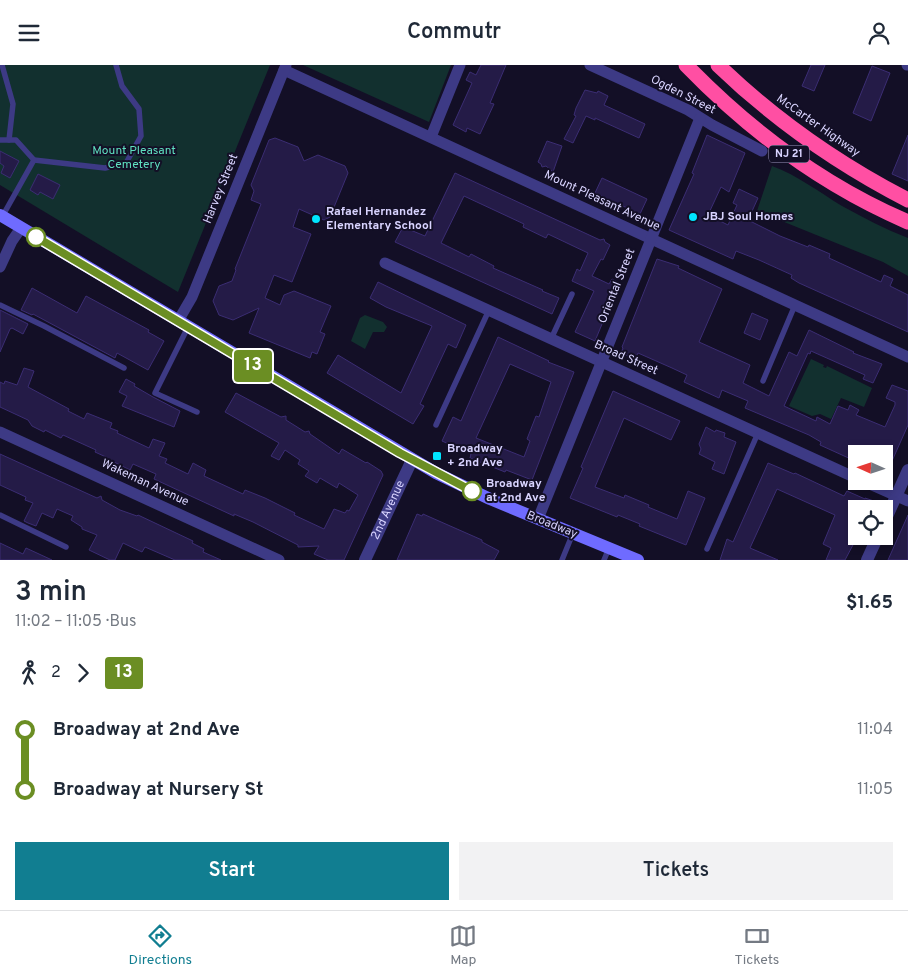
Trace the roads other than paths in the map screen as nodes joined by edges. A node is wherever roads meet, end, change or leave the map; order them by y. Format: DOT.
graph roads {
  1 [pos="2,65"];
  2 [pos="116,65"];
  3 [pos="460,65"];
  4 [pos="590,65"];
  5 [pos="686,65"];
  6 [pos="718,65"];
  7 [pos="285,67"];
  8 [pos="700,118"];
  9 [pos="431,137"];
  10 [pos="0,140"];
  11 [pos="10,140"];
  12 [pos="762,151"];
  13 [pos="34,160"];
  14 [pos="908,200"];
  15 [pos="1,216"];
  16 [pos="908,222"];
  17 [pos="21,228"];
  18 [pos="651,239"];
  19 [pos="384,263"];
  20 [pos="0,267"];
  21 [pos="572,293"];
  22 [pos="0,305"];
  23 [pos="795,305"];
  24 [pos="488,311"];
  25 [pos="183,324"];
  26 [pos="551,339"];
  27 [pos="908,357"];
  28 [pos="601,362"];
  29 [pos="124,368"];
  30 [pos="763,381"];
  31 [pos="196,412"];
  32 [pos="436,425"];
  33 [pos="0,432"];
  34 [pos="758,433"];
  35 [pos="412,460"];
  36 [pos="908,470"];
  37 [pos="848,474"];
  38 [pos="882,490"];
  39 [pos="902,499"];
  40 [pos="893,511"];
  41 [pos="0,515"];
  42 [pos="538,519"];
  43 [pos="573,533"];
  44 [pos="874,545"];
  45 [pos="66,547"];
  46 [pos="707,549"];
  47 [pos="607,554"];
  48 [pos="279,560"];
  49 [pos="365,560"];
  50 [pos="562,560"];
  51 [pos="638,560"];
  52 [pos="867,560"];
  1 -- 11 [label="lane"];
  2 -- 13 [label="lane"];
  3 -- 9 [label="street"];
  4 -- 8 [label="street, Ogden Street"];
  5 -- 16 [label="highway, NJ 21"];
  6 -- 14 [label="highway, McCarter Highway / NJ 21"];
  7 -- 9 [label="street, Mount Pleasant Avenue"];
  7 -- 25 [label="street, Harvey Street"];
  8 -- 12 [label="street, Ogden Street"];
  8 -- 18 [label="street, Oriental Street"];
  9 -- 18 [label="street, Mount Pleasant Avenue"];
  10 -- 11 [label="lane"];
  11 -- 13 [label="lane"];
  13 -- 15 [label="lane"];
  15 -- 17 [label="main road, Broadway"];
  17 -- 20 [label="street"];
  17 -- 25 [label="main road, Broadway"];
  18 -- 23 [label="street, Mount Pleasant Avenue"];
  18 -- 28 [label="street, Oriental Street"];
  19 -- 24 [label="street, Broad Street"];
  21 -- 26 [label="lane"];
  22 -- 29 [label="lane"];
  23 -- 27 [label="street, Mount Pleasant Avenue"];
  23 -- 30 [label="lane"];
  24 -- 26 [label="street, Broad Street"];
  24 -- 32 [label="lane"];
  25 -- 31 [label="lane"];
  25 -- 35 [label="main road, Broadway"];
  26 -- 28 [label="street, Broad Street"];
  28 -- 34 [label="street, Broad Street"];
  28 -- 42 [label="street, Oriental Street"];
  33 -- 48 [label="street, Wakeman Avenue"];
  34 -- 37 [label="street, Broad Street"];
  34 -- 46 [label="lane"];
  35 -- 42 [label="main road, Broadway"];
  35 -- 49 [label="street, 2nd Avenue"];
  36 -- 39 [label="street"];
  38 -- 39 [label="street"];
  39 -- 40 [label="street"];
  41 -- 45 [label="lane"];
  42 -- 43 [label="main road, Broadway"];
  43 -- 47 [label="main road, Broadway"];
  43 -- 50 [label="lane"];
  44 -- 52 [label="street"];
  47 -- 51 [label="main road, Broadway"];
}
